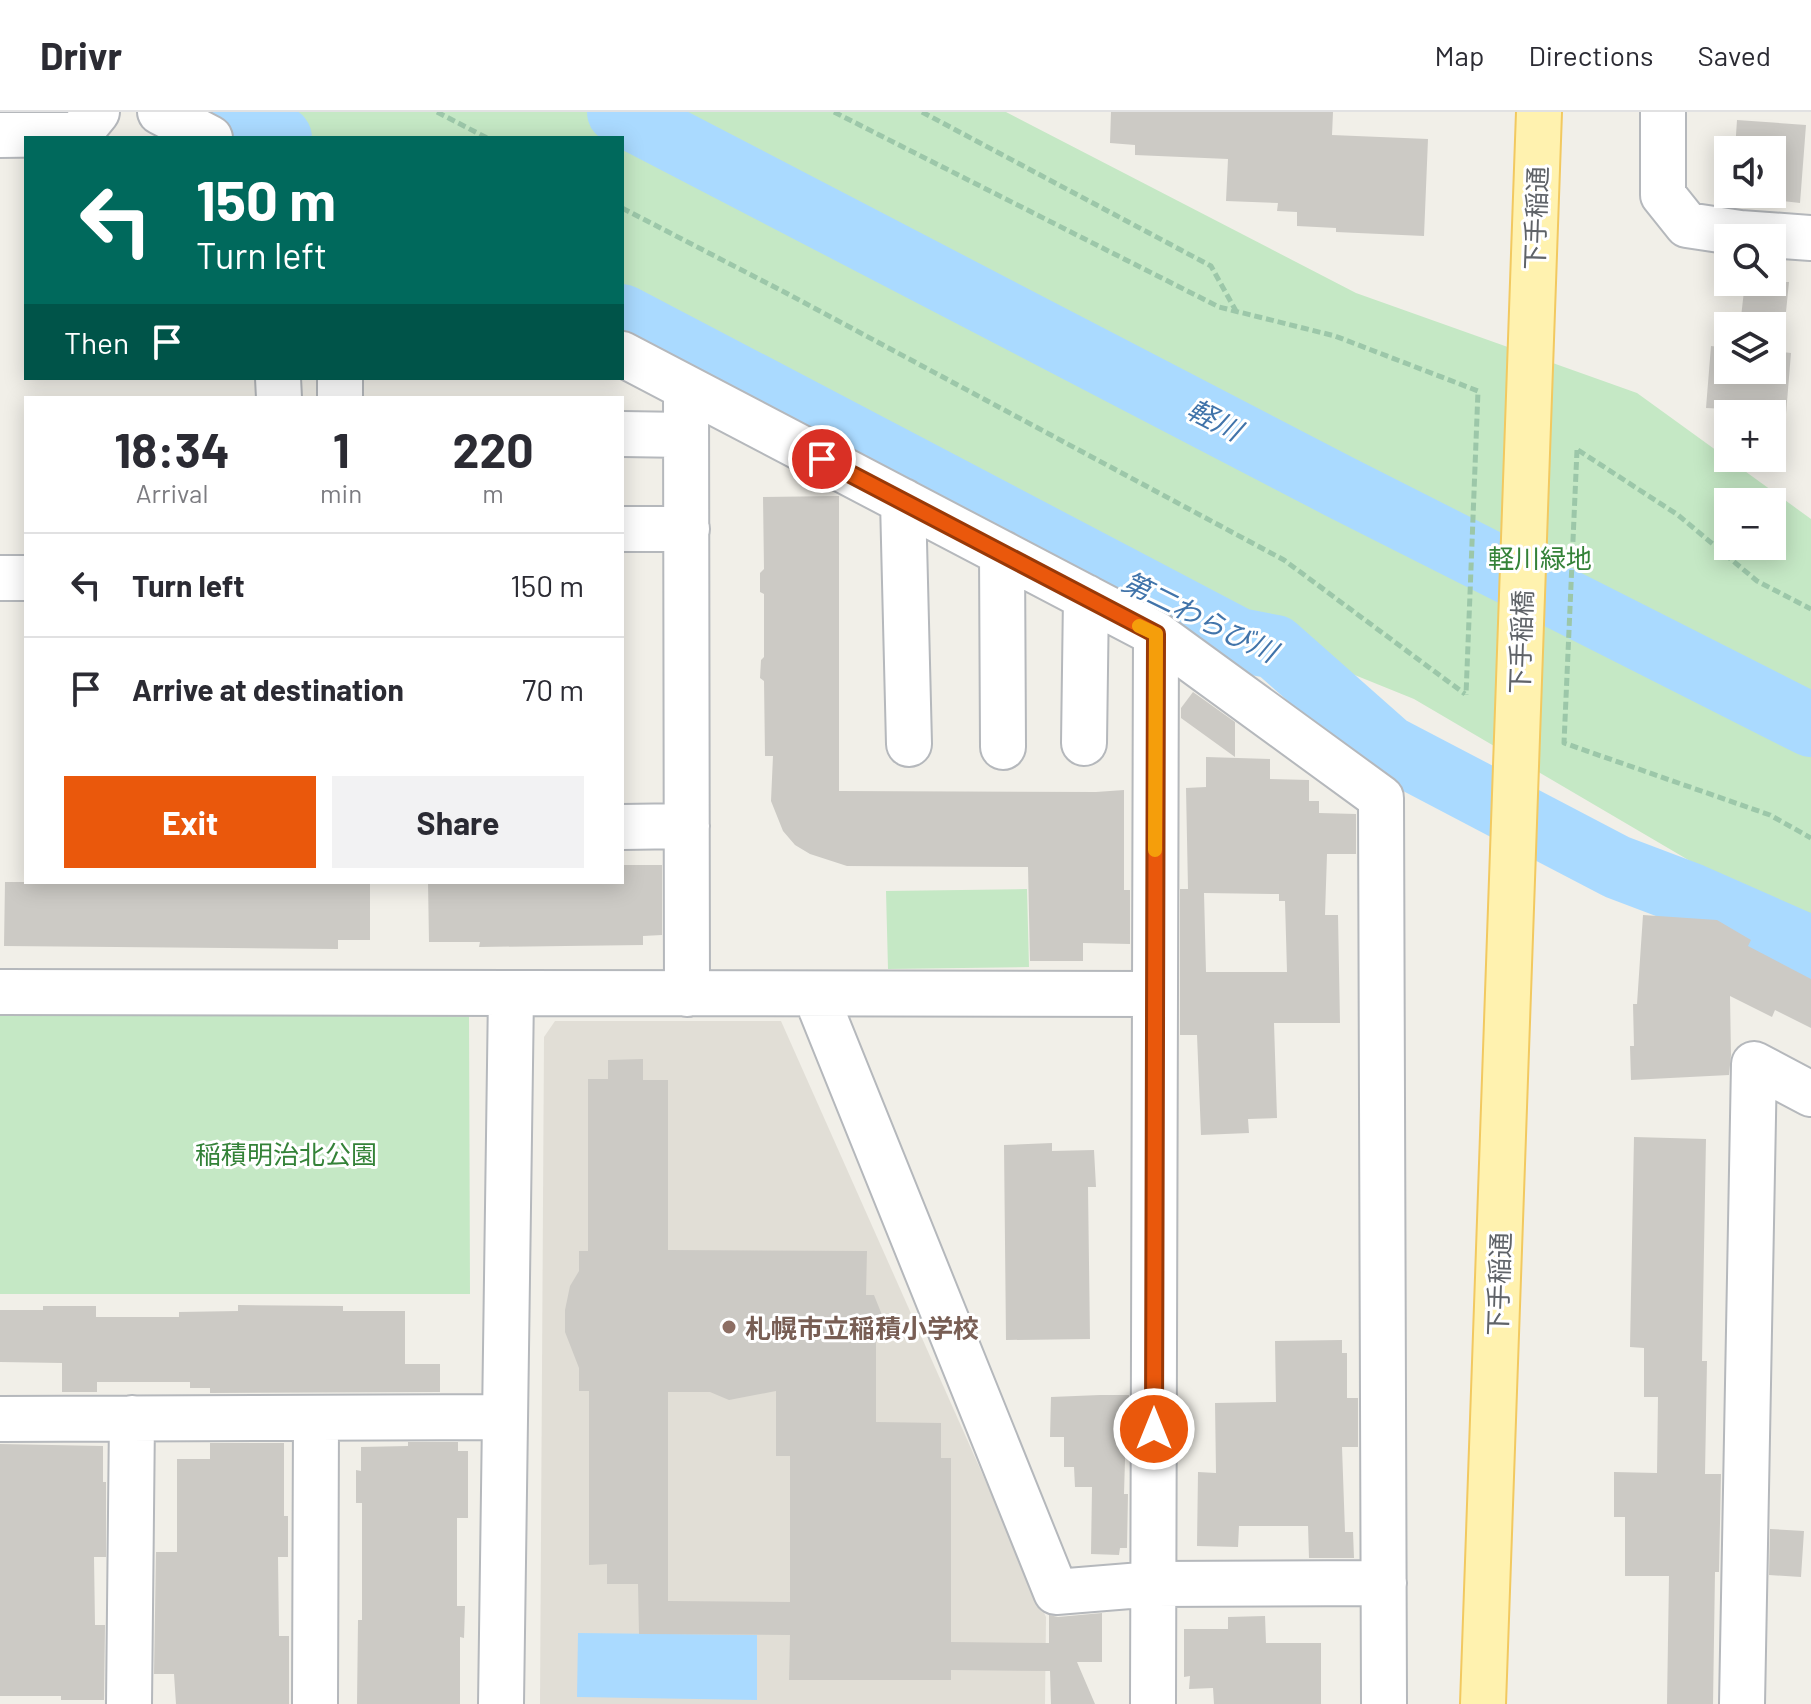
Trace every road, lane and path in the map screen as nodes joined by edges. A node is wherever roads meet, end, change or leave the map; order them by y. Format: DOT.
graph roads {
  1 [pos="97,112"];
  2 [pos="160,112"];
  3 [pos="437,112"];
  4 [pos="834,112"];
  5 [pos="856,112"];
  6 [pos="922,112"];
  7 [pos="1539,112"];
  8 [pos="1663,112"];
  9 [pos="851,121"];
  10 [pos="0,135"];
  11 [pos="206,136"];
  12 [pos="483,136"];
  13 [pos="624,209"];
  14 [pos="1811,238"];
  15 [pos="1236,311"];
  16 [pos="1532,325"];
  17 [pos="624,355"];
  18 [pos="686,388"];
  19 [pos="624,434"];
  20 [pos="686,435"];
  21 [pos="903,501"];
  22 [pos="624,529"];
  23 [pos="687,529"];
  24 [pos="1002,553"];
  25 [pos="0,578"];
  26 [pos="24,578"];
  27 [pos="1086,597"];
  28 [pos="1811,609"];
  29 [pos="1156,634"];
  30 [pos="1084,743"];
  31 [pos="909,744"];
  32 [pos="1003,747"];
  33 [pos="687,826"];
  34 [pos="624,827"];
  35 [pos="1811,838"];
  36 [pos="1513,863"];
  37 [pos="0,992"];
  38 [pos="511,994"];
  39 [pos="687,994"];
  40 [pos="815,994"];
  41 [pos="1155,994"];
  42 [pos="1811,1094"];
  43 [pos="505,1417"];
  44 [pos="132,1418"];
  45 [pos="316,1418"];
  46 [pos="0,1419"];
  47 [pos="1384,1583"];
  48 [pos="1154,1584"];
  49 [pos="129,1704"];
  50 [pos="315,1704"];
  51 [pos="501,1704"];
  52 [pos="1153,1704"];
  53 [pos="1384,1704"];
  54 [pos="1483,1704"];
  55 [pos="1742,1704"];
  1 -- 10 [label="street"];
  2 -- 11 [label="street"];
  3 -- 12 [label="path"];
  4 -- 9 [label="path"];
  5 -- 9 [label="path"];
  6 -- 15 [label="path"];
  7 -- 16 [label="main road, 下手稲通"];
  8 -- 14 [label="street"];
  9 -- 15 [label="path"];
  13 -- 15 [label="path"];
  16 -- 36 [label="main road, 下手稲橋"];
  17 -- 18 [label="street"];
  18 -- 20 [label="street"];
  18 -- 21 [label="street"];
  19 -- 20 [label="street"];
  20 -- 23 [label="street"];
  21 -- 24 [label="street"];
  21 -- 31 [label="street"];
  22 -- 23 [label="street"];
  23 -- 33 [label="street"];
  24 -- 27 [label="street"];
  24 -- 32 [label="street"];
  25 -- 26 [label="street"];
  27 -- 29 [label="street"];
  27 -- 30 [label="street"];
  28 -- 35 [label="path"];
  29 -- 41 [label="street"];
  29 -- 47 [label="street"];
  33 -- 34 [label="street"];
  33 -- 39 [label="street"];
  36 -- 54 [label="main road, 下手稲通"];
  37 -- 38 [label="street"];
  38 -- 39 [label="street"];
  38 -- 43 [label="street"];
  39 -- 40 [label="street"];
  40 -- 41 [label="street"];
  40 -- 48 [label="street"];
  41 -- 48 [label="street"];
  42 -- 55 [label="street"];
  43 -- 45 [label="street"];
  43 -- 51 [label="street"];
  44 -- 45 [label="street"];
  44 -- 46 [label="street"];
  44 -- 49 [label="street"];
  45 -- 50 [label="street"];
  47 -- 48 [label="street"];
  47 -- 53 [label="street"];
  48 -- 52 [label="street"];
}
